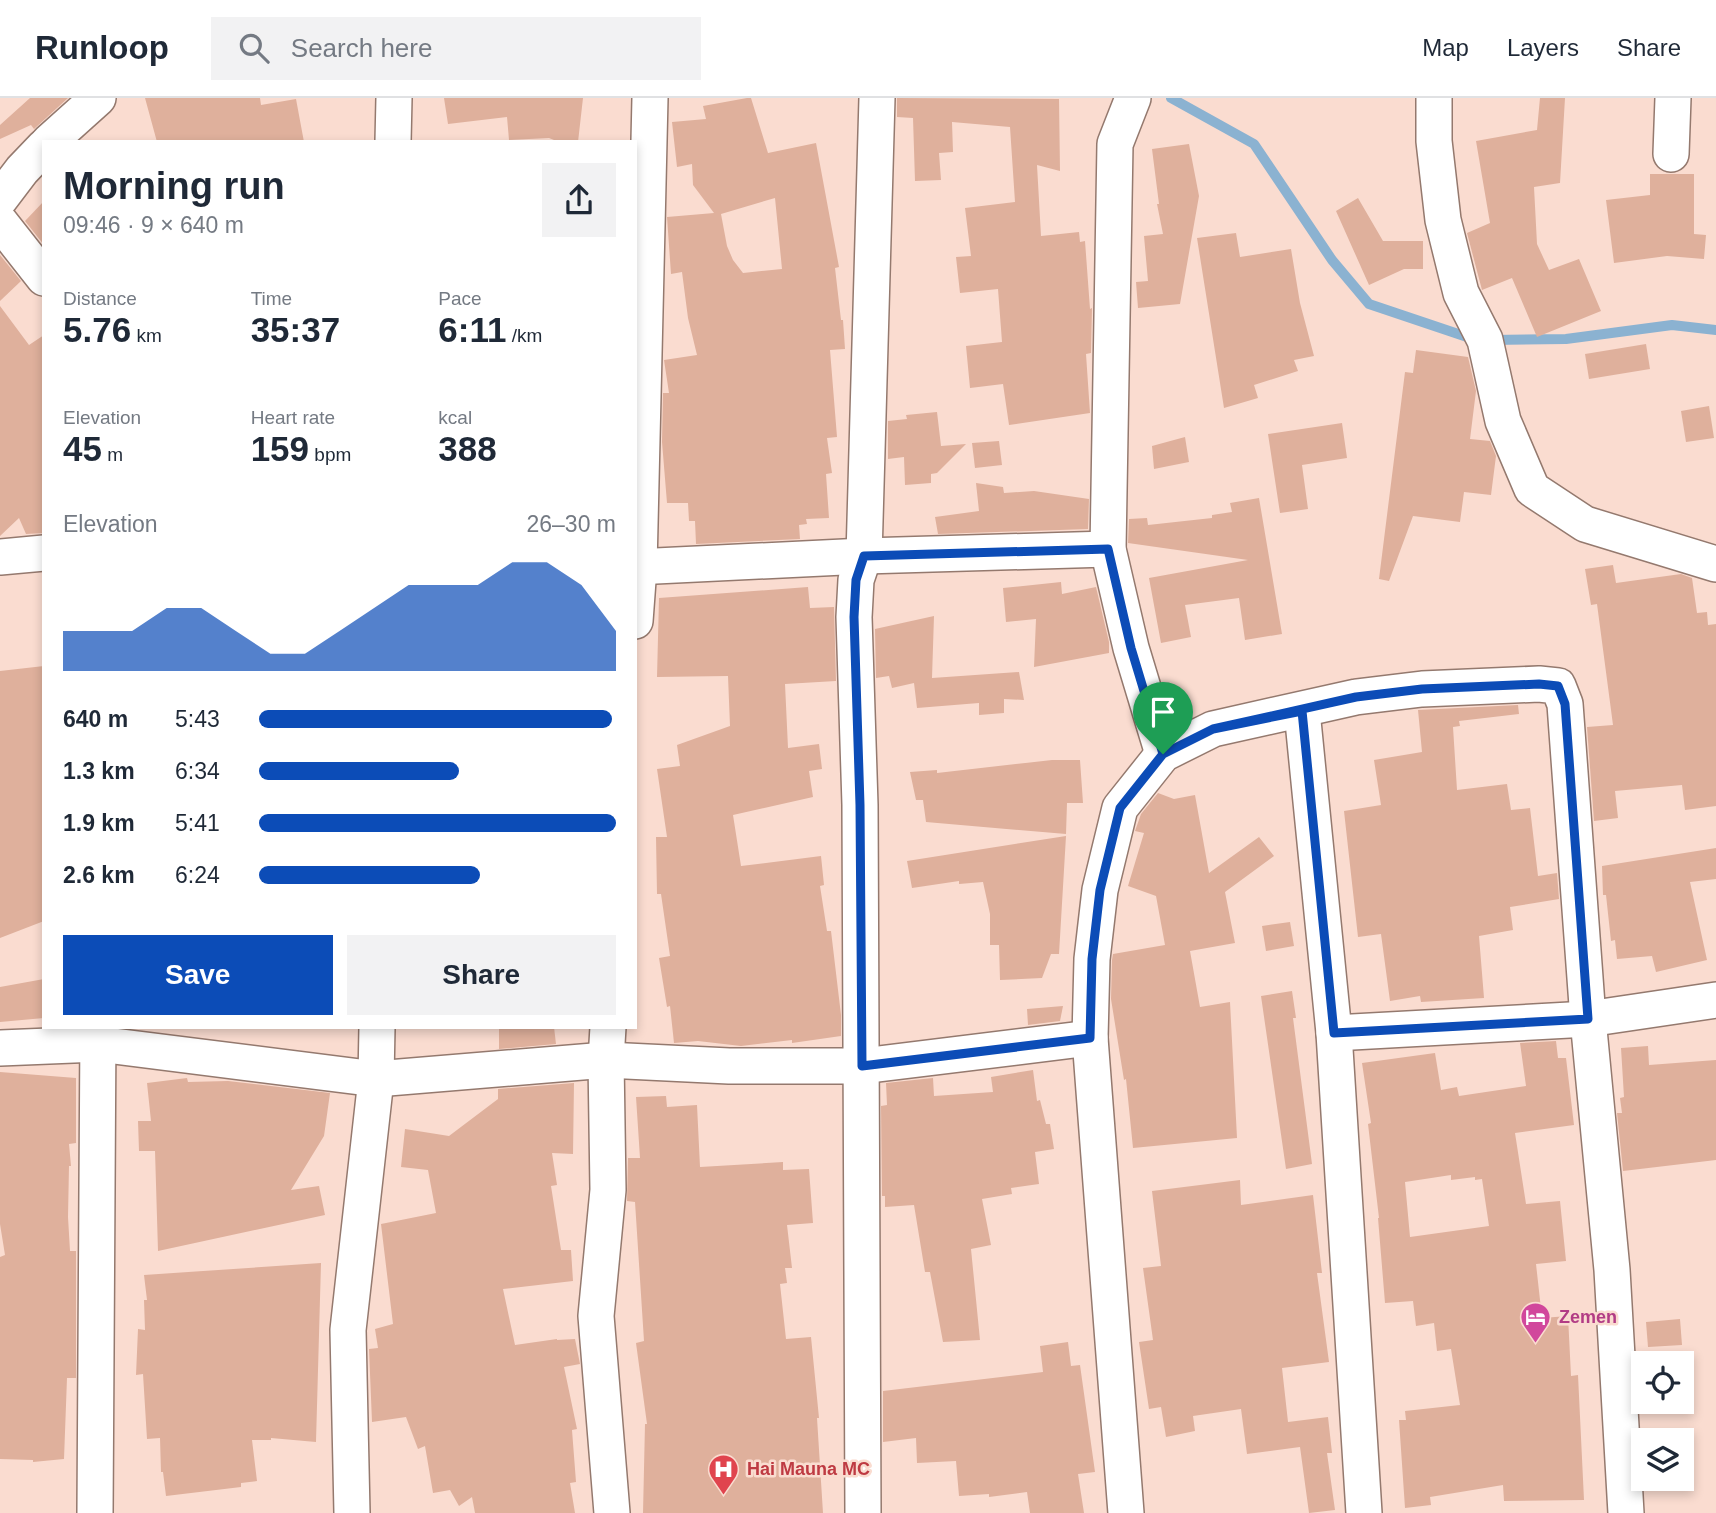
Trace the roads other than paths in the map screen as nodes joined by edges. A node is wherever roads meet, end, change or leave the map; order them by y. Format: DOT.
graph roads {
  1 [pos="98,98"];
  2 [pos="394,98"];
  3 [pos="650,98"];
  4 [pos="877,98"];
  5 [pos="1133,98"];
  6 [pos="1434,98"];
  7 [pos="1673,98"];
  8 [pos="51,140"];
  9 [pos="393,140"];
  10 [pos="42,149"];
  11 [pos="1671,154"];
  12 [pos="0,199"];
  13 [pos="0,222"];
  14 [pos="42,275"];
  15 [pos="1108,549"];
  16 [pos="42,553"];
  17 [pos="864,556"];
  18 [pos="0,557"];
  19 [pos="1716,564"];
  20 [pos="637,567"];
  21 [pos="1302,711"];
  22 [pos="1163,754"];
  23 [pos="1716,1000"];
  24 [pos="1588,1019"];
  25 [pos="377,1029"];
  26 [pos="1334,1033"];
  27 [pos="98,1035"];
  28 [pos="1090,1038"];
  29 [pos="607,1044"];
  30 [pos="0,1048"];
  31 [pos="862,1066"];
  32 [pos="376,1079"];
  33 [pos="95,1513"];
  34 [pos="352,1513"];
  35 [pos="612,1513"];
  36 [pos="863,1513"];
  37 [pos="1126,1513"];
  38 [pos="1364,1513"];
  39 [pos="1626,1513"];
  1 -- 8 [label="street"];
  2 -- 9 [label="street"];
  3 -- 20 [label="street"];
  4 -- 17 [label="street"];
  5 -- 15 [label="street"];
  6 -- 19 [label="street"];
  7 -- 11 [label="street"];
  10 -- 12 [label="street"];
  13 -- 14 [label="street"];
  15 -- 17 [label="street"];
  15 -- 22 [label="street"];
  16 -- 18 [label="street"];
  17 -- 20 [label="street"];
  17 -- 31 [label="street"];
  21 -- 22 [label="street"];
  21 -- 24 [label="street"];
  21 -- 26 [label="street"];
  22 -- 28 [label="street"];
  23 -- 24 [label="street"];
  24 -- 26 [label="street"];
  24 -- 39 [label="street"];
  25 -- 32 [label="street"];
  26 -- 38 [label="street"];
  27 -- 30 [label="street"];
  27 -- 32 [label="street"];
  27 -- 33 [label="street"];
  28 -- 31 [label="street"];
  28 -- 37 [label="street"];
  29 -- 31 [label="street"];
  29 -- 32 [label="street"];
  29 -- 35 [label="street"];
  31 -- 36 [label="street"];
  32 -- 34 [label="street"];
}
